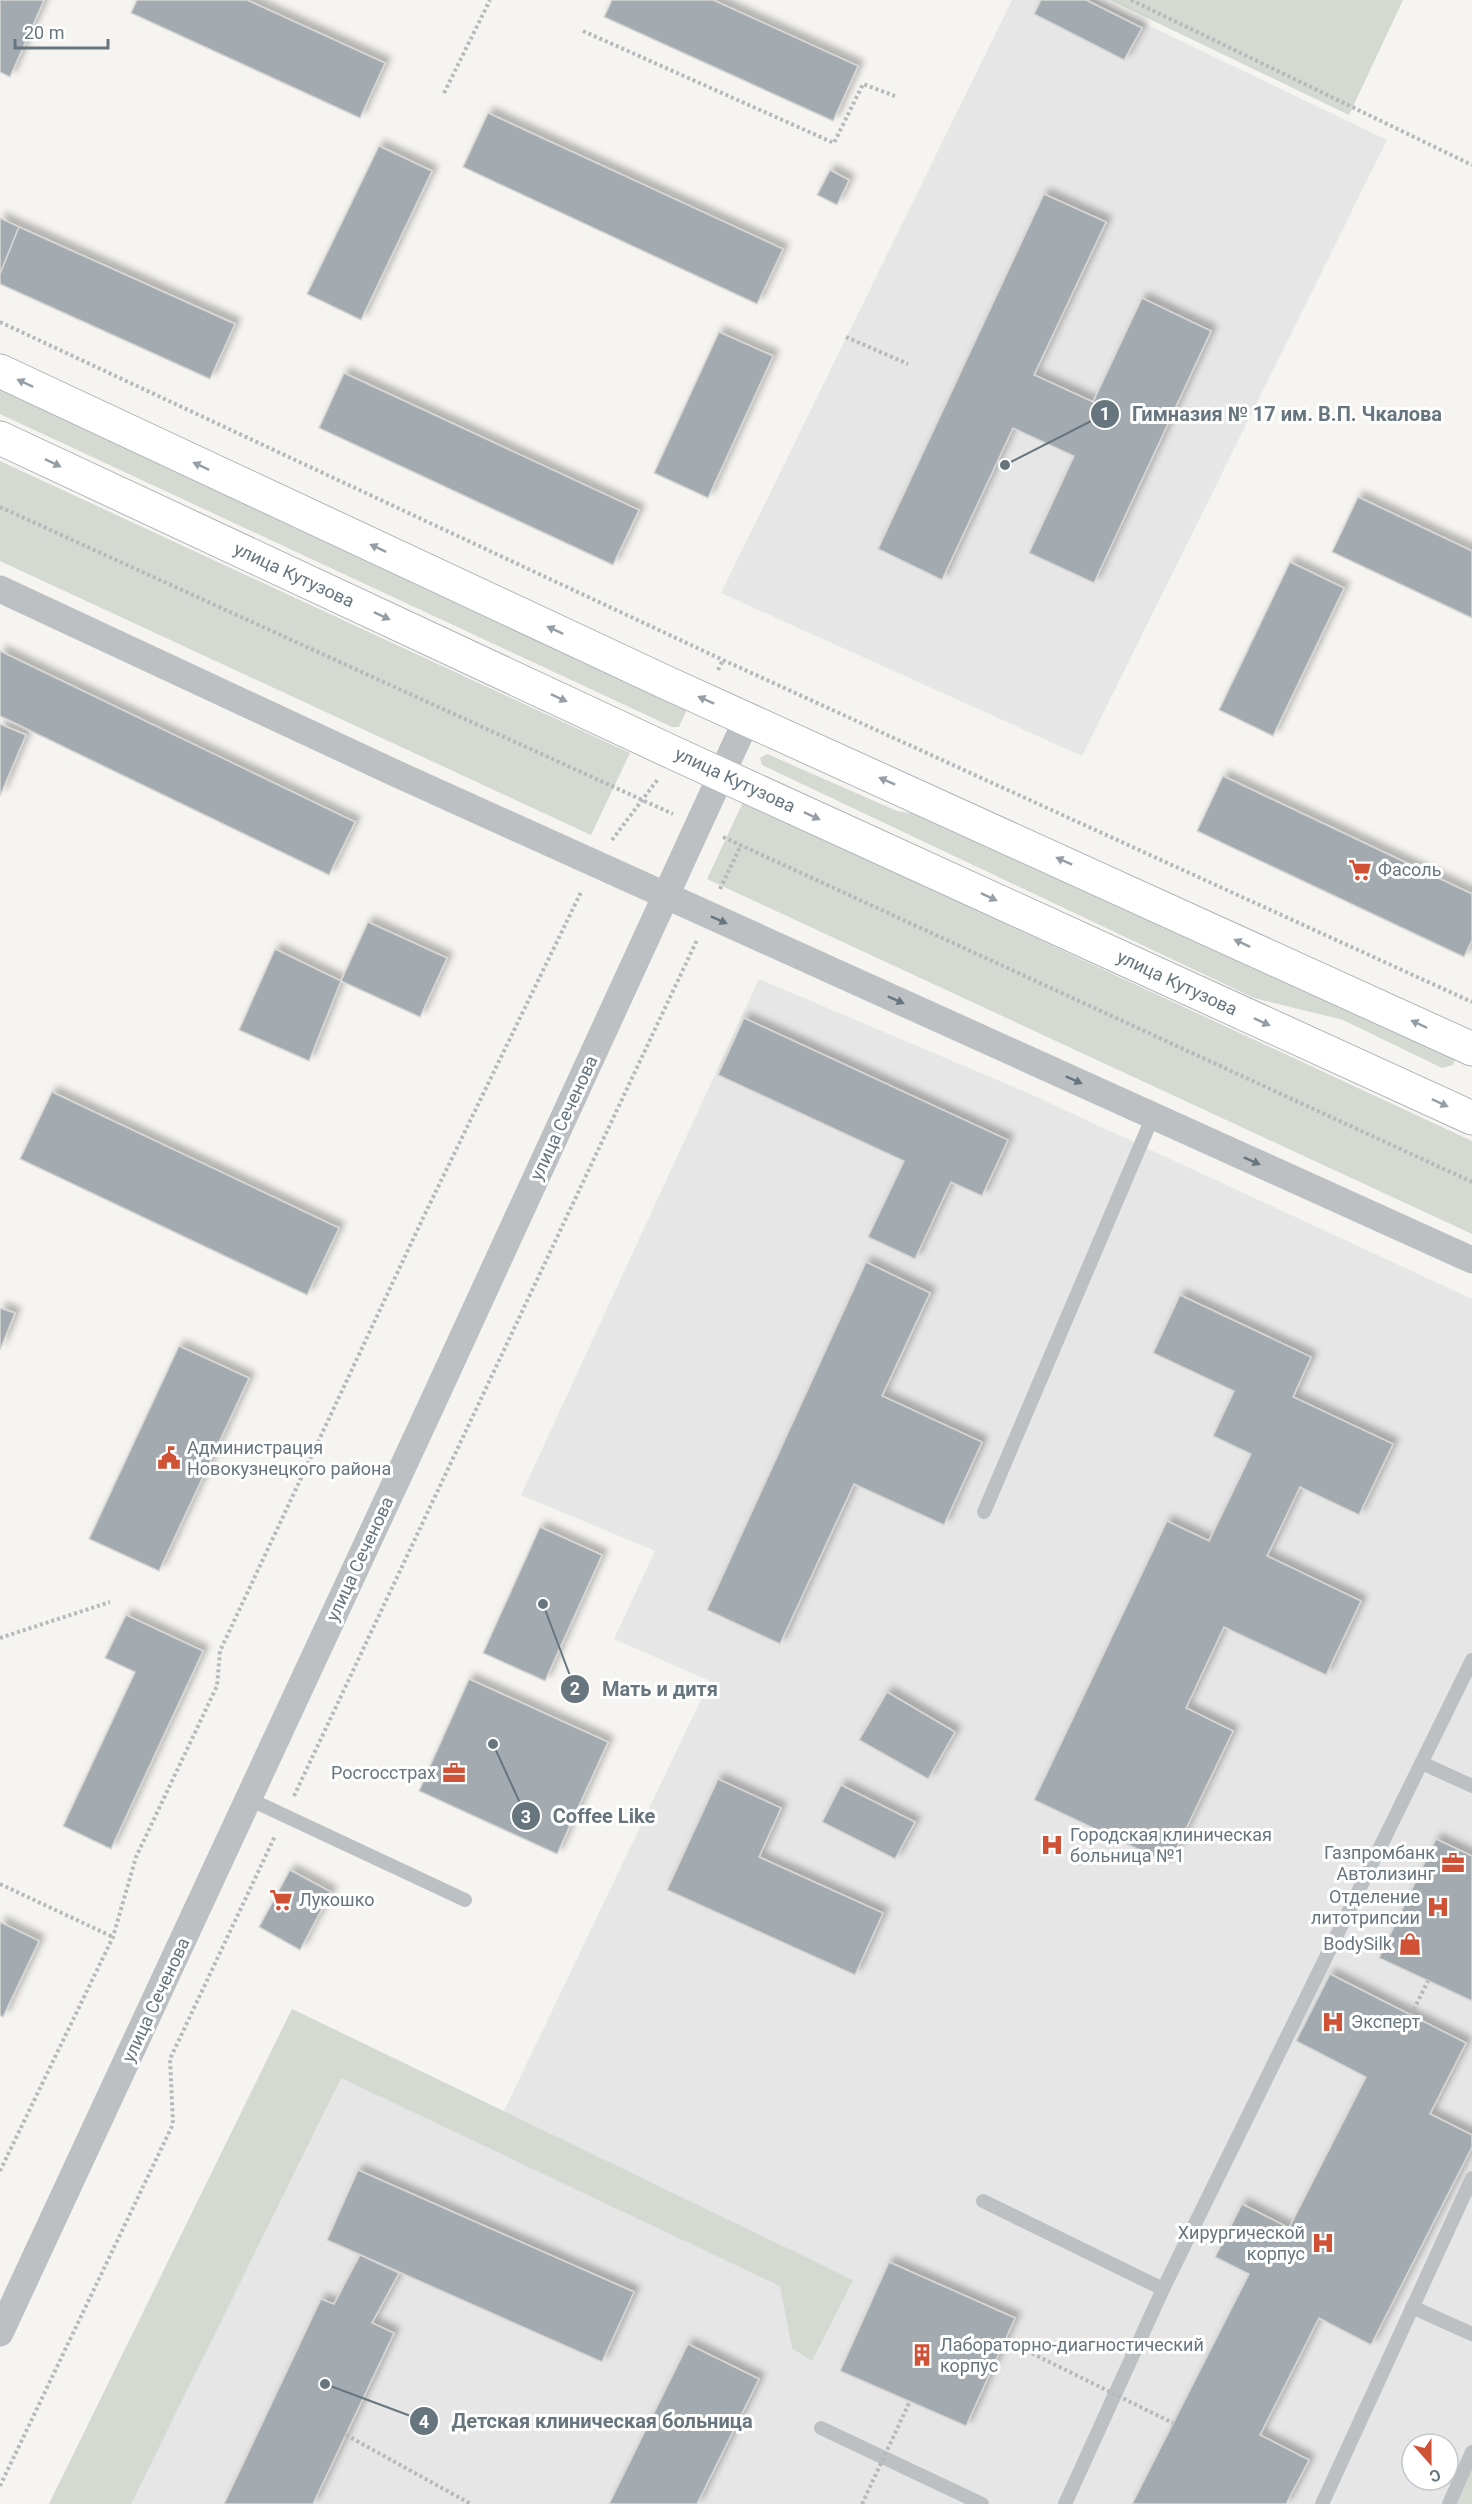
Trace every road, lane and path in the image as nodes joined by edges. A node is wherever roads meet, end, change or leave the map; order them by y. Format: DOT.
graph roads {
  1 [pos="490,0"];
  2 [pos="1131,0"];
  3 [pos="583,31"];
  4 [pos="444,93"];
  5 [pos="895,96"];
  6 [pos="1472,165"];
  7 [pos="0,322"];
  8 [pos="846,337"];
  9 [pos="908,364"];
  10 [pos="0,371"];
  11 [pos="0,438"];
  12 [pos="0,507"];
  13 [pos="0,589"];
  14 [pos="723,660"];
  15 [pos="703,699"];
  16 [pos="747,719"];
  17 [pos="676,754"];
  18 [pos="721,774"];
  19 [pos="642,800"];
  20 [pos="697,825"];
  21 [pos="741,845"];
  22 [pos="595,862"];
  23 [pos="665,896"];
  24 [pos="708,916"];
  25 [pos="1472,1002"];
  26 [pos="1472,1049"];
  27 [pos="1152,1116"];
  28 [pos="1472,1118"];
  29 [pos="1472,1182"];
  30 [pos="1472,1260"];
  31 [pos="984,1512"];
  32 [pos="110,1602"];
  33 [pos="0,1638"];
  34 [pos="1472,1660"];
  35 [pos="1422,1763"];
  36 [pos="1472,1786"];
  37 [pos="249,1800"];
  38 [pos="285,1816"];
  39 [pos="0,1884"];
  40 [pos="465,1900"];
  41 [pos="113,1937"];
  42 [pos="1428,1981"];
  43 [pos="1411,2016"];
  44 [pos="0,2171"];
  45 [pos="1472,2178"];
  46 [pos="983,2201"];
  47 [pos="1163,2289"];
  48 [pos="1412,2307"];
  49 [pos="0,2333"];
  50 [pos="1472,2334"];
  51 [pos="1005,2340"];
  52 [pos="910,2401"];
  53 [pos="1173,2423"];
  54 [pos="821,2428"];
  55 [pos="346,2435"];
  56 [pos="1472,2452"];
  57 [pos="0,2486"];
  58 [pos="471,2504"];
  59 [pos="862,2504"];
  60 [pos="982,2504"];
  61 [pos="1065,2504"];
  62 [pos="1323,2504"];
  63 [pos="1449,2504"];
  1 -- 4 [label="path"];
  2 -- 6 [label="path"];
  3 -- 5 [label="path"];
  7 -- 14 [label="path"];
  8 -- 9 [label="path"];
  15 -- 10 [label="main road, one-way"];
  11 -- 17 [label="main road, улица Кутузова, one-way"];
  12 -- 19 [label="path"];
  13 -- 22 [label="street"];
  14 -- 15 [label="path"];
  14 -- 25 [label="path"];
  16 -- 15 [label="main road, one-way"];
  16 -- 18 [label="street, улица Сеченова"];
  26 -- 16 [label="main road, one-way"];
  17 -- 18 [label="main road, улица Кутузова"];
  17 -- 19 [label="path"];
  18 -- 20 [label="street, улица Сеченова"];
  18 -- 28 [label="main road, улица Кутузова, one-way"];
  19 -- 20 [label="path"];
  19 -- 22 [label="path"];
  20 -- 21 [label="path"];
  20 -- 23 [label="street, улица Сеченова"];
  21 -- 24 [label="path"];
  21 -- 29 [label="path"];
  22 -- 23 [label="street"];
  22 -- 41 [label="path"];
  23 -- 24 [label="street"];
  23 -- 37 [label="street, улица Сеченова"];
  24 -- 27 [label="street, one-way"];
  24 -- 38 [label="path"];
  27 -- 30 [label="street, one-way"];
  27 -- 31 [label="lane"];
  32 -- 33 [label="path"];
  34 -- 35 [label="lane"];
  35 -- 36 [label="lane"];
  35 -- 47 [label="lane"];
  37 -- 38 [label="lane"];
  37 -- 49 [label="street, улица Сеченова"];
  38 -- 40 [label="lane"];
  38 -- 57 [label="path"];
  39 -- 41 [label="path"];
  41 -- 44 [label="path"];
  42 -- 43 [label="path"];
  45 -- 48 [label="lane"];
  46 -- 47 [label="lane"];
  47 -- 61 [label="lane"];
  48 -- 50 [label="lane"];
  48 -- 62 [label="lane"];
  51 -- 53 [label="path, bridge"];
  52 -- 59 [label="path, bridge"];
  54 -- 60 [label="lane"];
  55 -- 58 [label="path"];
  56 -- 63 [label="lane"];
}
